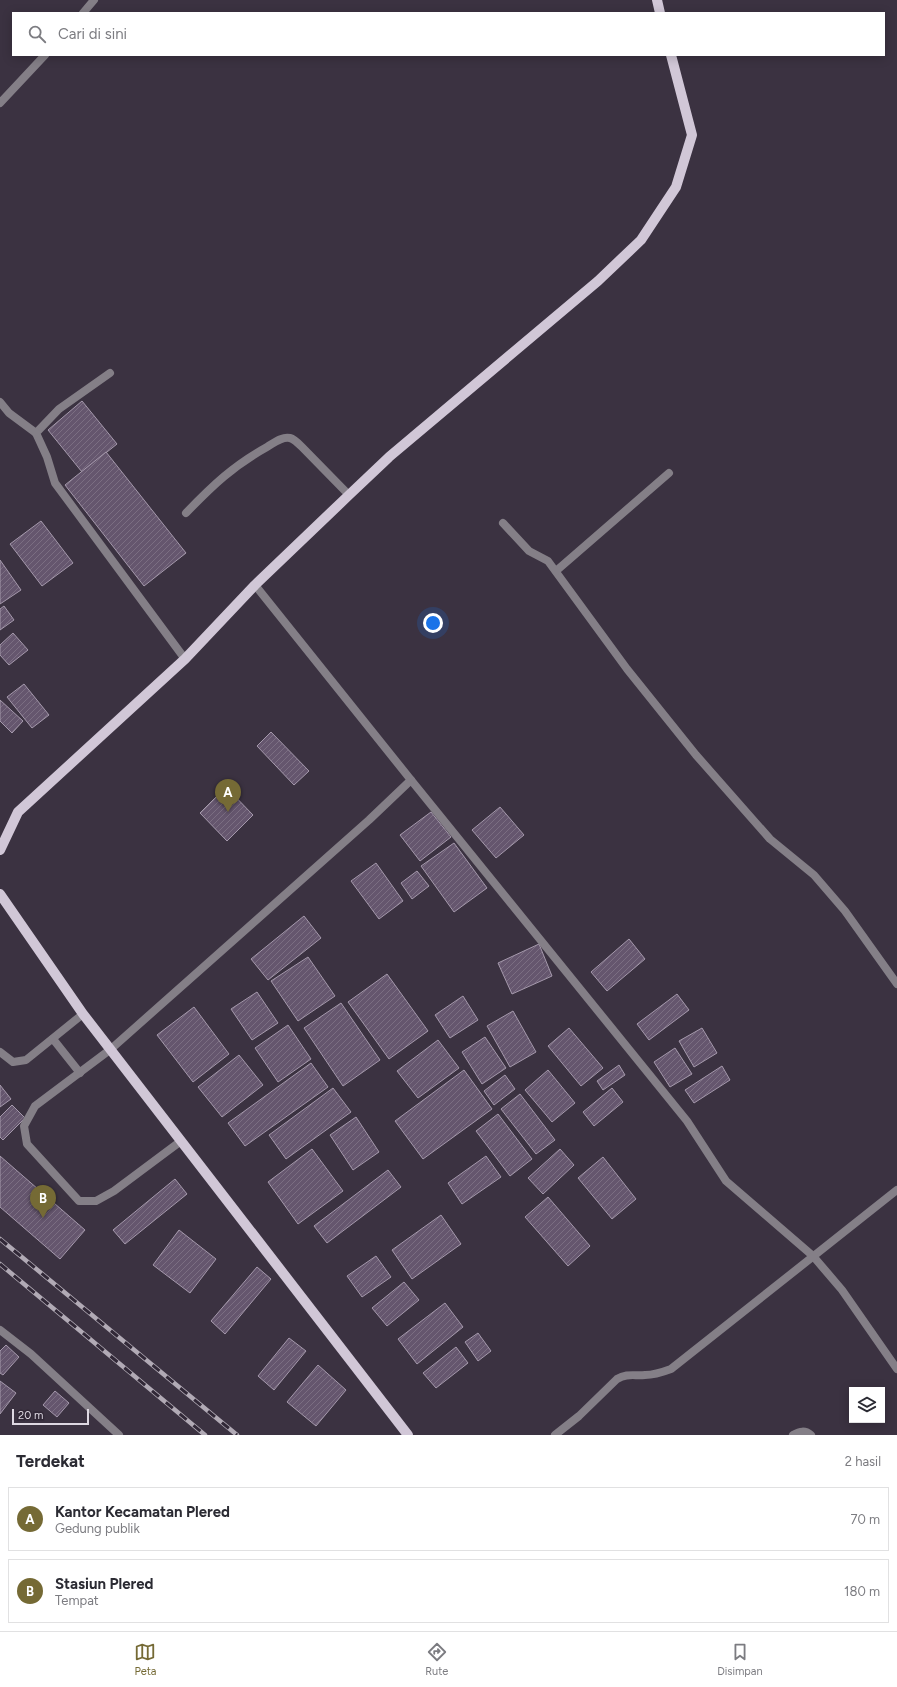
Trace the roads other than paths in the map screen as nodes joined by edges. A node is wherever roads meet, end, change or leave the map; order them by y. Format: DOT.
graph roads {
  1 [pos="94,0"];
  2 [pos="657,0"];
  3 [pos="84,12"];
  4 [pos="660,12"];
  5 [pos="44,56"];
  6 [pos="671,56"];
  7 [pos="0,104"];
  8 [pos="110,373"];
  9 [pos="0,402"];
  10 [pos="36,433"];
  11 [pos="669,472"];
  12 [pos="349,495"];
  13 [pos="186,513"];
  14 [pos="503,523"];
  15 [pos="556,571"];
  16 [pos="255,585"];
  17 [pos="185,659"];
  18 [pos="411,780"];
  19 [pos="0,850"];
  20 [pos="0,894"];
  21 [pos="897,984"];
  22 [pos="83,1014"];
  23 [pos="53,1039"];
  24 [pos="111,1049"];
  25 [pos="0,1052"];
  26 [pos="80,1073"];
  27 [pos="181,1141"];
  28 [pos="897,1190"];
  29 [pos="812,1256"];
  30 [pos="0,1330"];
  31 [pos="897,1369"];
  32 [pos="119,1435"];
  33 [pos="408,1435"];
  34 [pos="556,1435"];
  35 [pos="793,1435"];
  36 [pos="811,1435"];
  1 -- 3 [label="street"];
  2 -- 4 [label="main road"];
  5 -- 7 [label="street"];
  6 -- 12 [label="main road"];
  8 -- 10 [label="street"];
  9 -- 10 [label="street"];
  10 -- 17 [label="street"];
  11 -- 15 [label="street"];
  12 -- 13 [label="street"];
  12 -- 16 [label="main road"];
  14 -- 15 [label="street"];
  15 -- 21 [label="street"];
  16 -- 17 [label="main road"];
  16 -- 18 [label="street"];
  17 -- 19 [label="main road"];
  18 -- 24 [label="street"];
  18 -- 29 [label="street"];
  20 -- 22 [label="main road"];
  22 -- 23 [label="street"];
  22 -- 24 [label="main road"];
  23 -- 25 [label="street"];
  23 -- 26 [label="street"];
  24 -- 26 [label="street"];
  24 -- 27 [label="main road"];
  26 -- 27 [label="street"];
  27 -- 33 [label="main road"];
  28 -- 29 [label="street"];
  29 -- 31 [label="street"];
  29 -- 34 [label="street"];
  30 -- 32 [label="street"];
  35 -- 36 [label="street"];
}
